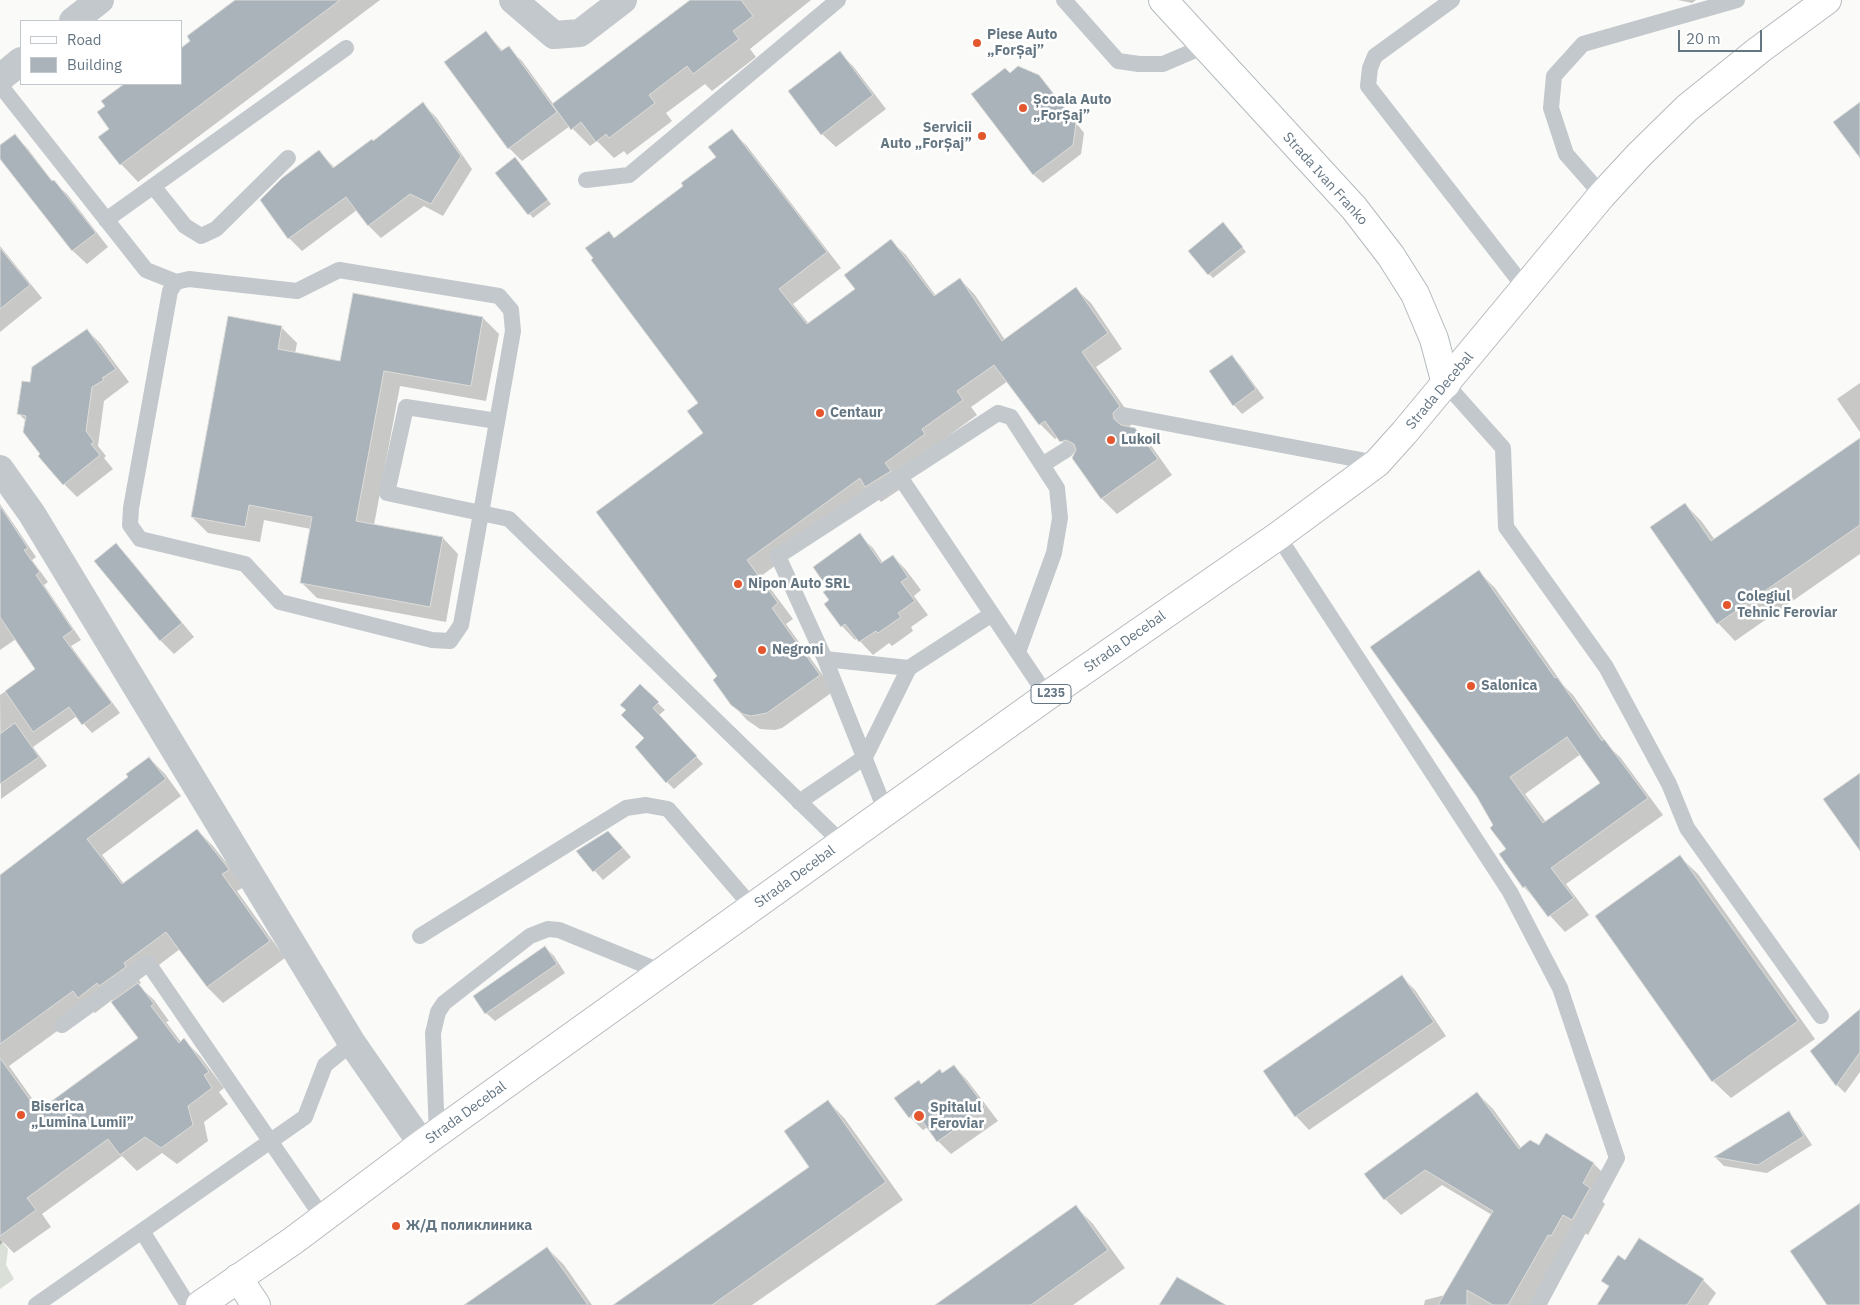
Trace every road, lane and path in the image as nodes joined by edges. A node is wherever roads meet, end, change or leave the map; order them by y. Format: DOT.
graph roads {
  1 [pos="100,0"];
  2 [pos="513,0"];
  3 [pos="623,0"];
  4 [pos="838,0"];
  5 [pos="1064,0"];
  6 [pos="1163,0"];
  7 [pos="1452,0"];
  8 [pos="1737,0"];
  9 [pos="1827,0"];
  10 [pos="74,20"];
  11 [pos="1205,46"];
  12 [pos="346,48"];
  13 [pos="20,63"];
  14 [pos="0,78"];
  15 [pos="0,85"];
  16 [pos="288,158"];
  17 [pos="586,180"];
  18 [pos="153,186"];
  19 [pos="1602,196"];
  20 [pos="106,220"];
  21 [pos="176,282"];
  22 [pos="1525,288"];
  23 [pos="1446,384"];
  24 [pos="1123,415"];
  25 [pos="497,421"];
  26 [pos="1066,450"];
  27 [pos="1376,463"];
  28 [pos="1042,465"];
  29 [pos="0,469"];
  30 [pos="900,477"];
  31 [pos="481,513"];
  32 [pos="1278,536"];
  33 [pos="992,614"];
  34 [pos="1018,652"];
  35 [pos="825,659"];
  36 [pos="909,668"];
  37 [pos="1047,696"];
  38 [pos="865,757"];
  39 [pos="799,802"];
  40 [pos="886,812"];
  41 [pos="842,843"];
  42 [pos="753,908"];
  43 [pos="420,936"];
  44 [pos="662,972"];
  45 [pos="1821,1016"];
  46 [pos="62,1025"];
  47 [pos="352,1043"];
  48 [pos="430,1139"];
  49 [pos="270,1141"];
  50 [pos="323,1218"];
  51 [pos="142,1231"];
  52 [pos="238,1278"];
  53 [pos="36,1305"];
  54 [pos="188,1305"];
  55 [pos="200,1305"];
  56 [pos="256,1305"];
  57 [pos="1538,1305"];
  1 -- 10 [label="street"];
  2 -- 3 [label="street"];
  4 -- 17 [label="lane"];
  5 -- 11 [label="lane"];
  6 -- 11 [label="main road, Strada Ivan Franko"];
  7 -- 22 [label="lane"];
  8 -- 19 [label="lane"];
  9 -- 19 [label="main road, Strada Decebal / L235"];
  11 -- 23 [label="main road, Strada Ivan Franko"];
  12 -- 18 [label="lane"];
  13 -- 14 [label="street"];
  15 -- 20 [label="lane"];
  16 -- 18 [label="lane"];
  18 -- 20 [label="lane"];
  19 -- 22 [label="main road, Strada Decebal / L235"];
  20 -- 21 [label="lane"];
  21 -- 25 [label="lane"];
  21 -- 31 [label="lane"];
  22 -- 23 [label="main road, Strada Decebal / L235"];
  23 -- 27 [label="main road, Strada Decebal / L235"];
  23 -- 45 [label="lane"];
  24 -- 27 [label="lane"];
  25 -- 31 [label="lane"];
  25 -- 31 [label="lane"];
  26 -- 28 [label="lane"];
  27 -- 32 [label="main road, Strada Decebal / L235"];
  28 -- 30 [label="lane"];
  28 -- 34 [label="lane"];
  29 -- 47 [label="street"];
  30 -- 33 [label="lane"];
  30 -- 35 [label="lane"];
  31 -- 39 [label="lane"];
  32 -- 37 [label="main road, Strada Decebal / L235"];
  32 -- 57 [label="lane"];
  33 -- 34 [label="lane"];
  33 -- 36 [label="lane"];
  34 -- 37 [label="lane"];
  35 -- 36 [label="lane"];
  35 -- 38 [label="lane"];
  36 -- 38 [label="lane"];
  37 -- 40 [label="main road, Strada Decebal / L235"];
  38 -- 39 [label="lane"];
  38 -- 40 [label="lane"];
  39 -- 41 [label="lane"];
  40 -- 41 [label="main road, Strada Decebal / L235"];
  41 -- 42 [label="main road, Strada Decebal / L235"];
  42 -- 43 [label="lane"];
  42 -- 44 [label="main road, Strada Decebal / L235"];
  44 -- 48 [label="main road, Strada Decebal / L235"];
  44 -- 48 [label="lane"];
  46 -- 49 [label="lane"];
  47 -- 48 [label="street"];
  47 -- 49 [label="lane"];
  48 -- 50 [label="main road, Strada Decebal / L235"];
  49 -- 50 [label="lane"];
  49 -- 51 [label="lane"];
  50 -- 52 [label="main road, Strada Decebal / L235"];
  51 -- 53 [label="lane"];
  51 -- 54 [label="lane"];
  52 -- 55 [label="main road, Strada Decebal / L235"];
  52 -- 56 [label="main road"];
}
